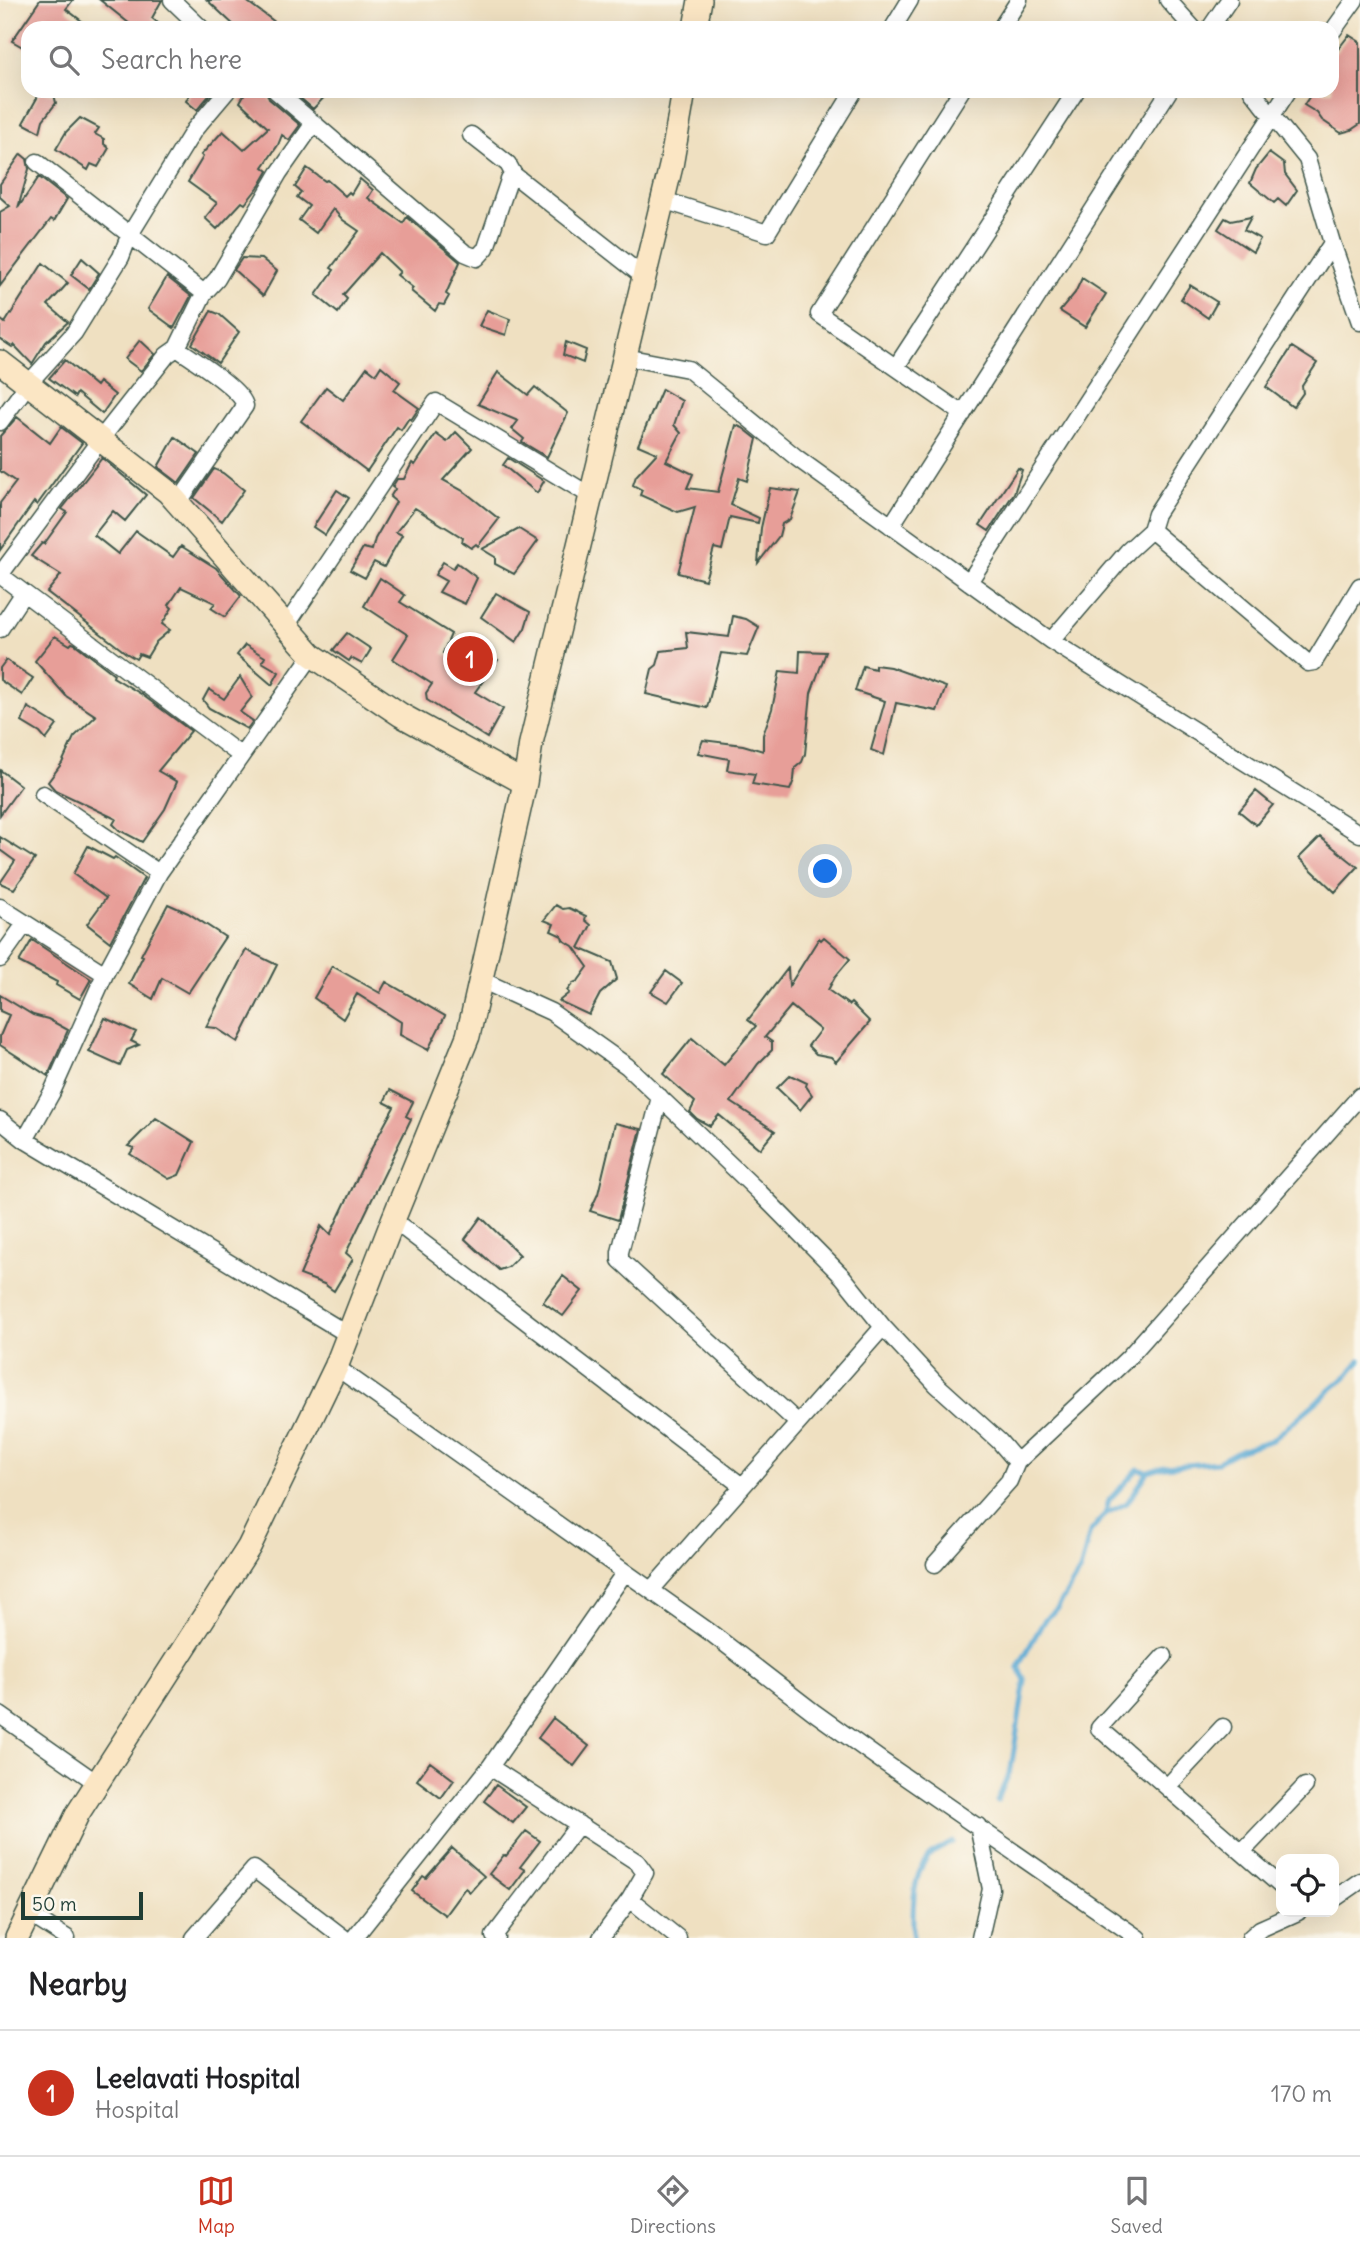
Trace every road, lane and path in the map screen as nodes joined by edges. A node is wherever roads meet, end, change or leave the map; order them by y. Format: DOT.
graph roads {
  1 [pos="172,0"];
  2 [pos="700,0"];
  3 [pos="910,0"];
  4 [pos="1019,0"];
  5 [pos="1168,0"];
  6 [pos="1229,0"];
  7 [pos="1355,0"];
  8 [pos="1360,4"];
  9 [pos="194,21"];
  10 [pos="696,21"];
  11 [pos="897,21"];
  12 [pos="1006,21"];
  13 [pos="1187,21"];
  14 [pos="1215,21"];
  15 [pos="1339,22"];
  16 [pos="221,98"];
  17 [pos="284,98"];
  18 [pos="683,98"];
  19 [pos="850,98"];
  20 [pos="957,98"];
  21 [pos="1071,98"];
  22 [pos="1165,98"];
  23 [pos="1258,98"];
  24 [pos="1283,98"];
  25 [pos="1272,113"];
  26 [pos="314,123"];
  27 [pos="471,135"];
  28 [pos="37,162"];
  29 [pos="514,176"];
  30 [pos="663,200"];
  31 [pos="129,236"];
  32 [pos="1332,243"];
  33 [pos="644,277"];
  34 [pos="204,293"];
  35 [pos="1360,322"];
  36 [pos="177,348"];
  37 [pos="625,357"];
  38 [pos="0,362"];
  39 [pos="896,367"];
  40 [pos="28,384"];
  41 [pos="963,414"];
  42 [pos="0,422"];
  43 [pos="100,440"];
  44 [pos="591,496"];
  45 [pos="178,503"];
  46 [pos="891,526"];
  47 [pos="1151,530"];
  48 [pos="0,575"];
  49 [pos="969,582"];
  50 [pos="1360,586"];
  51 [pos="23,594"];
  52 [pos="286,626"];
  53 [pos="0,629"];
  54 [pos="1051,641"];
  55 [pos="312,655"];
  56 [pos="240,755"];
  57 [pos="525,783"];
  58 [pos="43,794"];
  59 [pos="1360,834"];
  60 [pos="159,873"];
  61 [pos="0,907"];
  62 [pos="25,924"];
  63 [pos="0,958"];
  64 [pos="104,974"];
  65 [pos="481,979"];
  66 [pos="1360,1096"];
  67 [pos="660,1097"];
  68 [pos="0,1120"];
  69 [pos="25,1140"];
  70 [pos="393,1220"];
  71 [pos="883,1327"];
  72 [pos="349,1335"];
  73 [pos="336,1367"];
  74 [pos="798,1423"];
  75 [pos="1017,1462"];
  76 [pos="742,1486"];
  77 [pos="935,1564"];
  78 [pos="625,1572"];
  79 [pos="651,1590"];
  80 [pos="1164,1657"];
  81 [pos="0,1715"];
  82 [pos="1223,1727"];
  83 [pos="490,1767"];
  84 [pos="97,1783"];
  85 [pos="1305,1786"];
  86 [pos="1167,1787"];
  87 [pos="579,1824"];
  88 [pos="978,1826"];
  89 [pos="1242,1852"];
  90 [pos="1360,1881"];
  91 [pos="1276,1882"];
  92 [pos="1339,1896"];
  93 [pos="630,1899"];
  94 [pos="29,1913"];
  95 [pos="1287,1917"];
  96 [pos="325,1933"];
  97 [pos="17,1938"];
  98 [pos="66,1938"];
  99 [pos="194,1938"];
  100 [pos="344,1938"];
  101 [pos="354,1938"];
  102 [pos="497,1938"];
  103 [pos="601,1938"];
  104 [pos="678,1938"];
  105 [pos="980,1938"];
  106 [pos="1138,1938"];
  107 [pos="1250,1938"];
  1 -- 9 [label="street"];
  2 -- 10 [label="main road"];
  3 -- 11 [label="street"];
  4 -- 12 [label="street"];
  5 -- 13 [label="street"];
  6 -- 14 [label="street"];
  7 -- 8 [label="street"];
  7 -- 15 [label="street"];
  16 -- 31 [label="street"];
  17 -- 26 [label="street"];
  18 -- 30 [label="main road"];
  19 -- 30 [label="street"];
  20 -- 39 [label="street"];
  21 -- 39 [label="street"];
  22 -- 41 [label="street"];
  23 -- 25 [label="street"];
  24 -- 25 [label="street"];
  25 -- 32 [label="street"];
  25 -- 49 [label="street"];
  26 -- 29 [label="street"];
  26 -- 34 [label="street"];
  27 -- 29 [label="street"];
  28 -- 31 [label="street"];
  29 -- 33 [label="street"];
  30 -- 33 [label="main road"];
  31 -- 34 [label="street"];
  31 -- 40 [label="street"];
  32 -- 35 [label="street"];
  32 -- 47 [label="street"];
  33 -- 37 [label="main road"];
  34 -- 36 [label="street"];
  36 -- 43 [label="street"];
  36 -- 45 [label="street"];
  37 -- 44 [label="main road"];
  37 -- 46 [label="street"];
  38 -- 40 [label="main road"];
  39 -- 41 [label="street"];
  40 -- 42 [label="street"];
  40 -- 43 [label="main road"];
  41 -- 46 [label="street"];
  43 -- 45 [label="main road"];
  43 -- 48 [label="street"];
  44 -- 52 [label="street"];
  44 -- 57 [label="main road"];
  45 -- 52 [label="main road"];
  46 -- 49 [label="street"];
  47 -- 50 [label="street"];
  47 -- 54 [label="street"];
  48 -- 51 [label="street"];
  49 -- 54 [label="street"];
  51 -- 53 [label="street"];
  51 -- 56 [label="street"];
  52 -- 55 [label="main road"];
  54 -- 59 [label="street"];
  55 -- 56 [label="street"];
  55 -- 57 [label="main road"];
  56 -- 60 [label="street"];
  57 -- 65 [label="main road"];
  58 -- 60 [label="street"];
  60 -- 64 [label="street"];
  61 -- 62 [label="street"];
  62 -- 63 [label="street"];
  62 -- 64 [label="street"];
  64 -- 69 [label="street"];
  65 -- 67 [label="street"];
  65 -- 70 [label="main road"];
  66 -- 75 [label="street"];
  67 -- 71 [label="street"];
  67 -- 74 [label="street"];
  68 -- 69 [label="street"];
  69 -- 72 [label="street"];
  70 -- 72 [label="main road"];
  70 -- 76 [label="street"];
  71 -- 74 [label="street"];
  71 -- 75 [label="street"];
  72 -- 73 [label="main road"];
  73 -- 78 [label="street"];
  73 -- 84 [label="main road"];
  74 -- 76 [label="street"];
  75 -- 77 [label="street"];
  76 -- 79 [label="street"];
  78 -- 79 [label="street"];
  78 -- 83 [label="street"];
  79 -- 88 [label="street"];
  80 -- 86 [label="street"];
  81 -- 84 [label="street"];
  82 -- 86 [label="street"];
  83 -- 87 [label="street"];
  83 -- 101 [label="street"];
  84 -- 94 [label="main road"];
  85 -- 89 [label="street"];
  86 -- 89 [label="street"];
  87 -- 93 [label="street"];
  87 -- 102 [label="street"];
  88 -- 105 [label="street"];
  88 -- 106 [label="street"];
  89 -- 91 [label="street"];
  90 -- 92 [label="street"];
  93 -- 103 [label="street"];
  93 -- 104 [label="street"];
  94 -- 97 [label="main road"];
  94 -- 98 [label="street"];
  95 -- 107 [label="street"];
  96 -- 99 [label="street"];
  96 -- 100 [label="street"];
}
